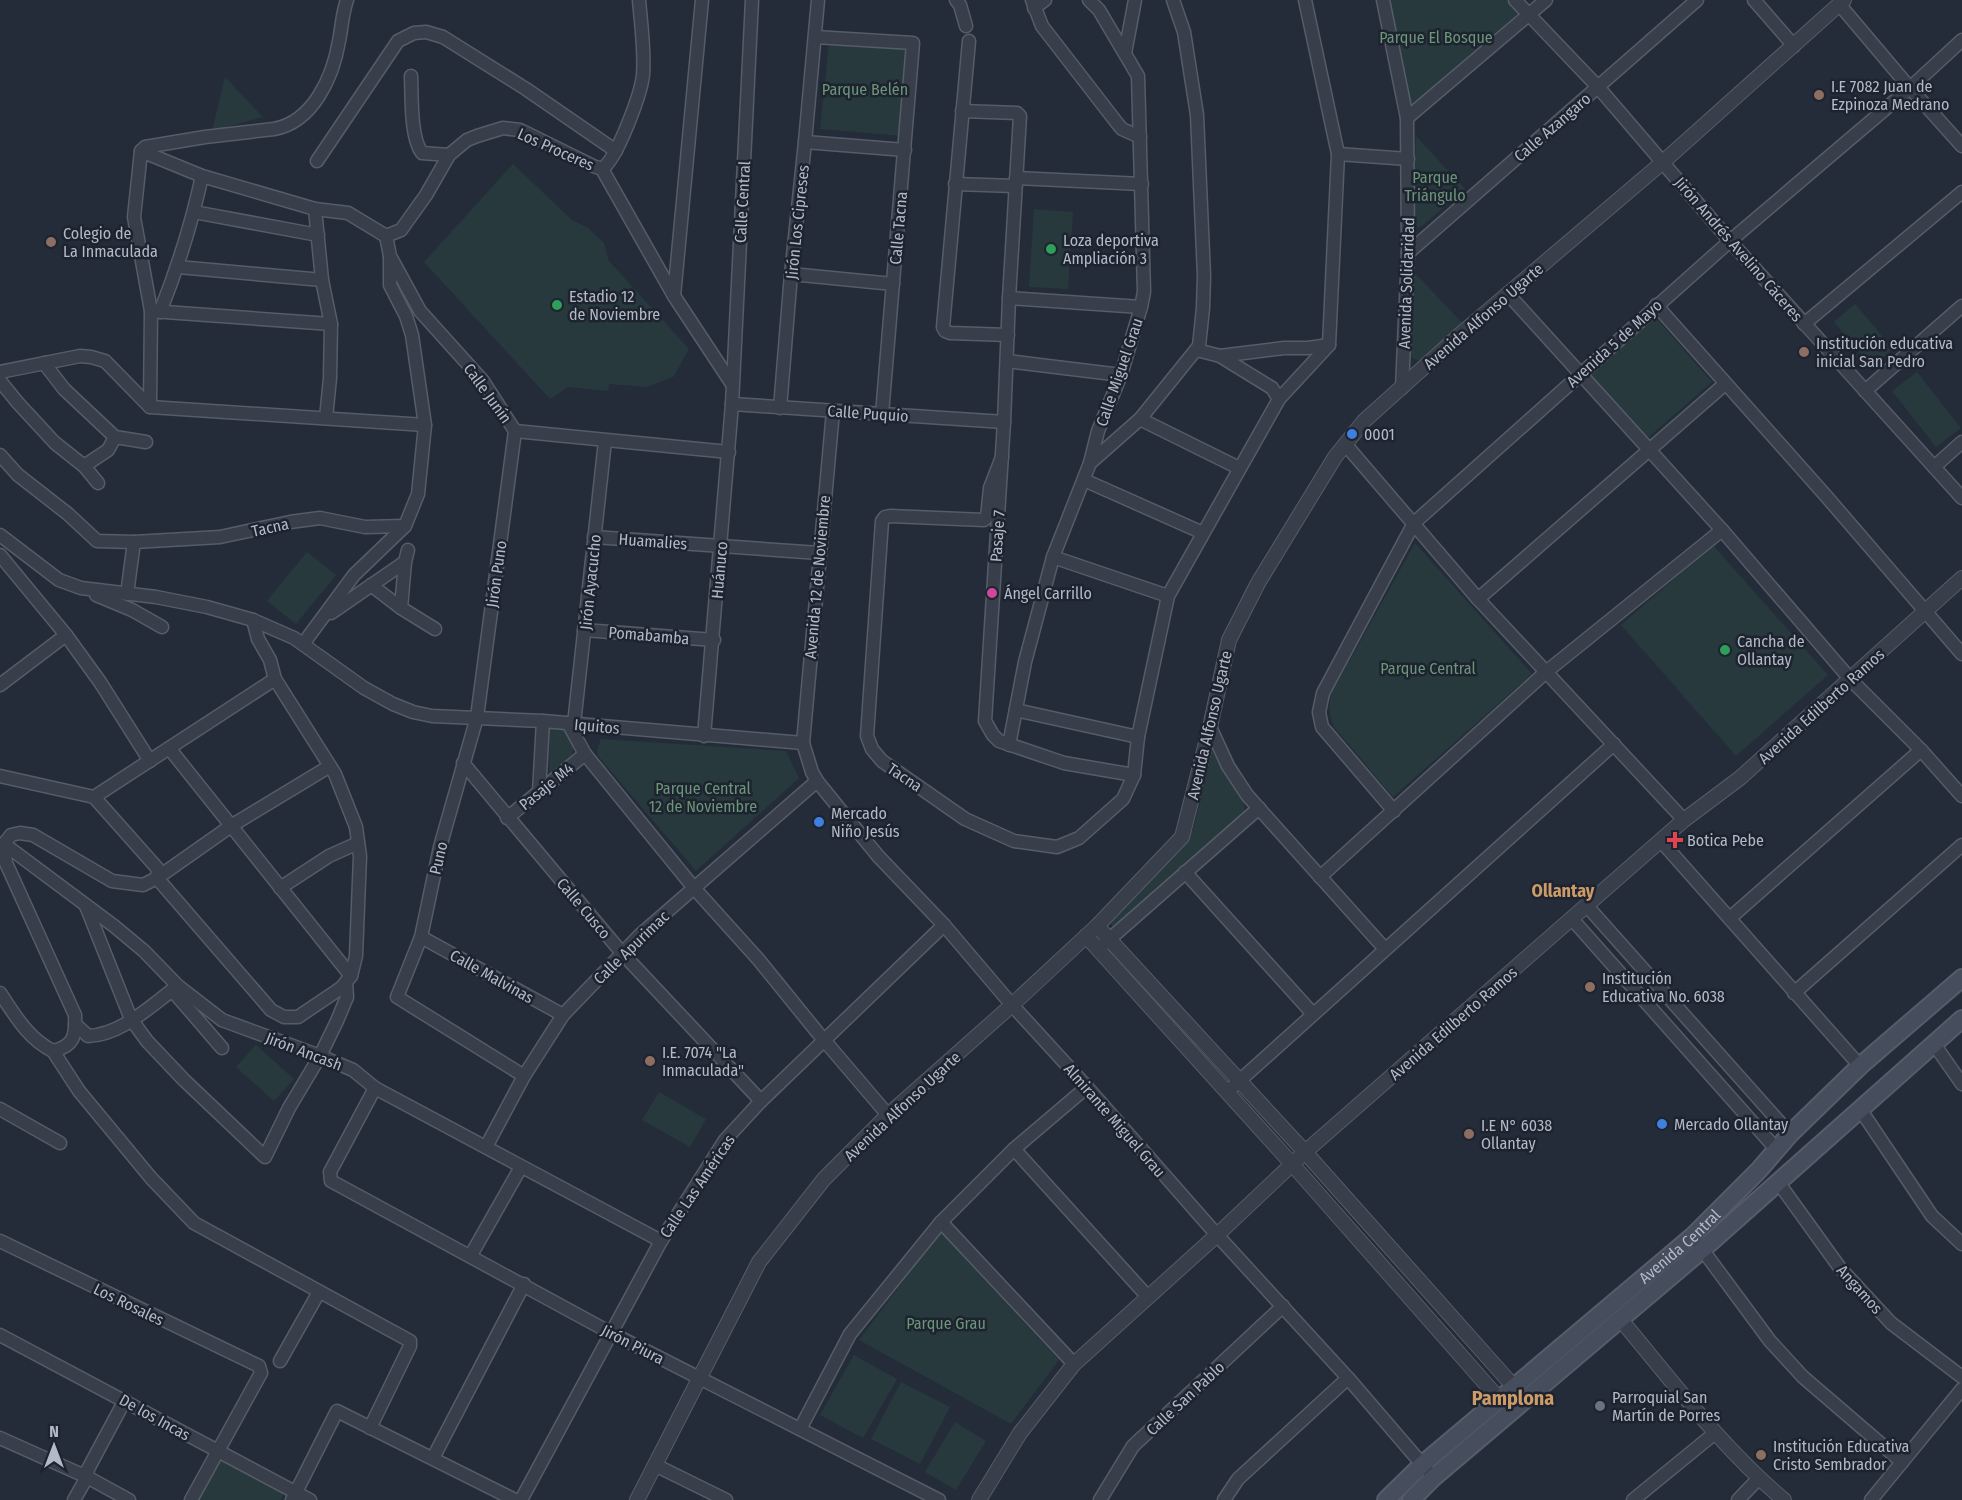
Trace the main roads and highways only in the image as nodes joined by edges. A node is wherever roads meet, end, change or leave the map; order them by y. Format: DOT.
graph roads {
  1 [pos="1962,978"];
  2 [pos="1962,1019"];
  3 [pos="1698,1243"];
  4 [pos="1386,1500"];
  5 [pos="1411,1500"];
  1 -- 3 [label="main road, Avenida Central"];
  2 -- 3 [label="main road, Avenida Central"];
  3 -- 4 [label="main road, Avenida Central"];
  3 -- 5 [label="main road, Avenida Central"];
}
